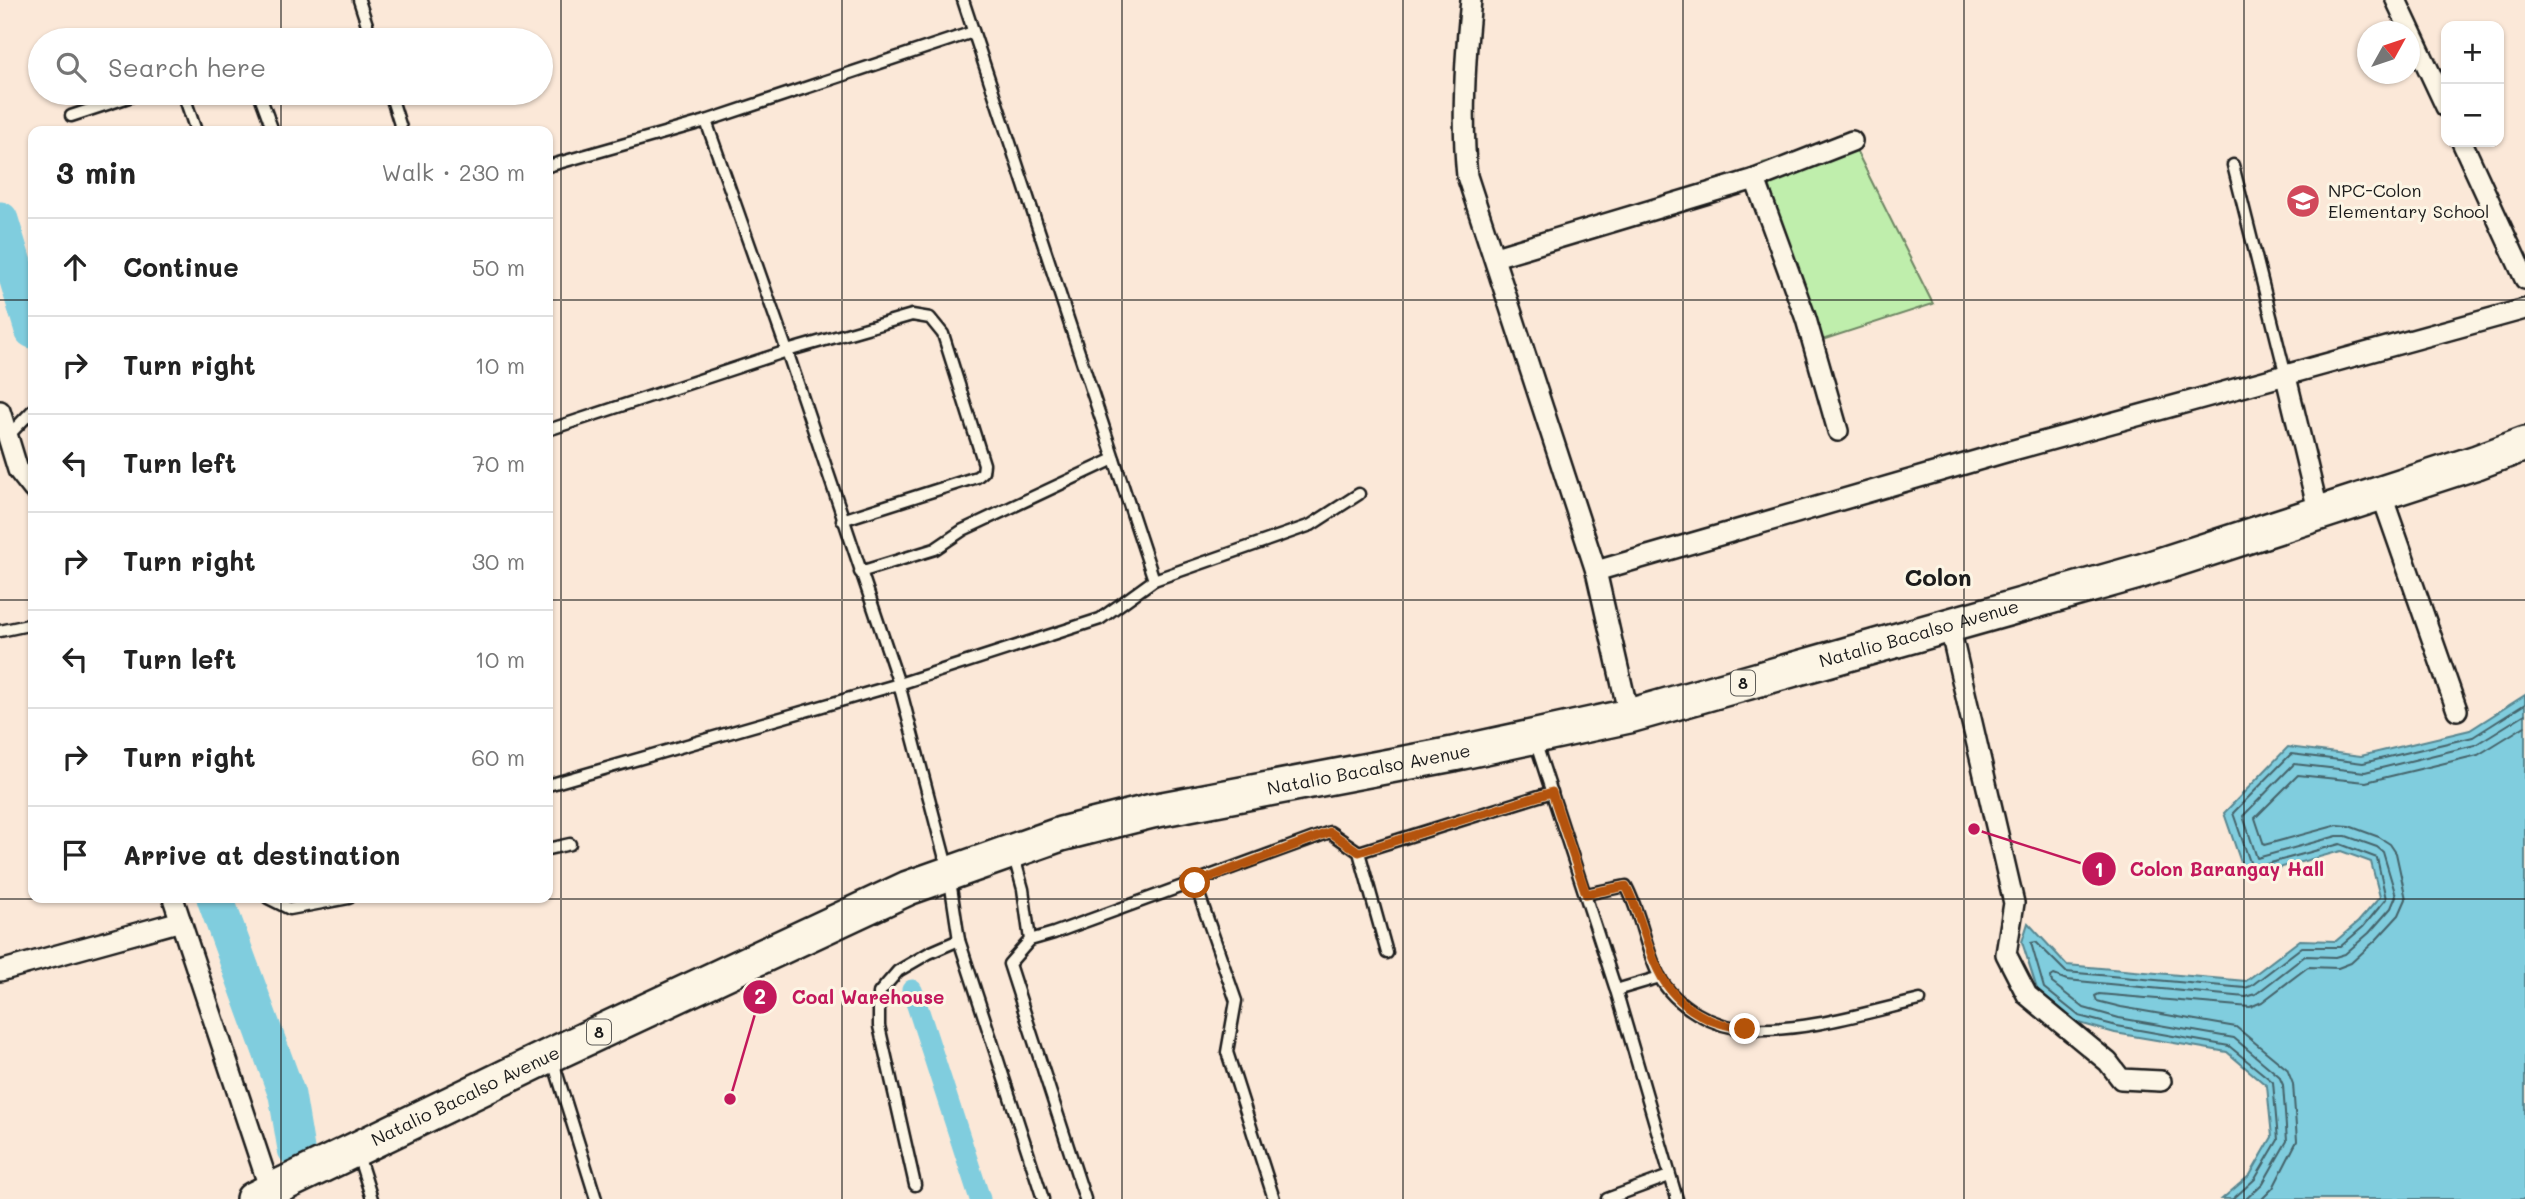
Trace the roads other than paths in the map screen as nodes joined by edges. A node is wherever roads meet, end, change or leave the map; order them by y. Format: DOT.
graph roads {
  1 [pos="359,0"];
  2 [pos="962,0"];
  3 [pos="1471,0"];
  4 [pos="2396,0"];
  5 [pos="368,28"];
  6 [pos="973,32"];
  7 [pos="2441,96"];
  8 [pos="104,105"];
  9 [pos="187,105"];
  10 [pos="263,105"];
  11 [pos="394,105"];
  12 [pos="71,116"];
  13 [pos="706,121"];
  14 [pos="194,126"];
  15 [pos="271,126"];
  16 [pos="400,126"];
  17 [pos="1852,141"];
  18 [pos="2464,147"];
  19 [pos="553,165"];
  20 [pos="2233,165"];
  21 [pos="1755,179"];
  22 [pos="1495,257"];
  23 [pos="2525,279"];
  24 [pos="2525,309"];
  25 [pos="787,351"];
  26 [pos="2286,376"];
  27 [pos="0,411"];
  28 [pos="28,415"];
  29 [pos="553,428"];
  30 [pos="1838,432"];
  31 [pos="8,436"];
  32 [pos="2525,444"];
  33 [pos="1114,459"];
  34 [pos="9,473"];
  35 [pos="28,485"];
  36 [pos="2381,493"];
  37 [pos="1359,494"];
  38 [pos="2319,514"];
  39 [pos="842,520"];
  40 [pos="1596,571"];
  41 [pos="860,572"];
  42 [pos="1154,580"];
  43 [pos="1949,624"];
  44 [pos="28,625"];
  45 [pos="0,631"];
  46 [pos="899,684"];
  47 [pos="2457,710"];
  48 [pos="1629,716"];
  49 [pos="1534,737"];
  50 [pos="553,784"];
  51 [pos="1552,792"];
  52 [pos="570,844"];
  53 [pos="553,848"];
  54 [pos="1012,852"];
  55 [pos="1359,852"];
  56 [pos="949,874"];
  57 [pos="1195,883"];
  58 [pos="1586,894"];
  59 [pos="175,903"];
  60 [pos="278,903"];
  61 [pos="322,903"];
  62 [pos="181,921"];
  63 [pos="959,940"];
  64 [pos="1030,940"];
  65 [pos="1387,953"];
  66 [pos="0,971"];
  67 [pos="1660,977"];
  68 [pos="1616,990"];
  69 [pos="1920,1000"];
  70 [pos="551,1055"];
  71 [pos="2161,1081"];
  72 [pos="356,1148"];
  73 [pos="1669,1176"];
  74 [pos="915,1185"];
  75 [pos="261,1195"];
  76 [pos="372,1199"];
  77 [pos="596,1199"];
  78 [pos="1043,1199"];
  79 [pos="1085,1199"];
  80 [pos="1274,1199"];
  81 [pos="1608,1199"];
  82 [pos="1677,1199"];
  1 -- 5 [label="lane"];
  2 -- 6 [label="lane"];
  3 -- 22 [label="street"];
  4 -- 7 [label="street"];
  6 -- 13 [label="lane"];
  6 -- 33 [label="lane"];
  8 -- 12 [label="lane"];
  9 -- 14 [label="lane"];
  10 -- 15 [label="lane"];
  11 -- 16 [label="lane"];
  13 -- 19 [label="lane"];
  13 -- 25 [label="lane"];
  17 -- 21 [label="street"];
  18 -- 23 [label="street"];
  20 -- 26 [label="lane"];
  21 -- 22 [label="street"];
  21 -- 30 [label="street"];
  22 -- 40 [label="street"];
  24 -- 26 [label="street"];
  25 -- 29 [label="lane"];
  25 -- 39 [label="lane"];
  25 -- 39 [label="lane"];
  26 -- 38 [label="street"];
  26 -- 40 [label="street"];
  27 -- 31 [label="street"];
  28 -- 31 [label="lane"];
  31 -- 34 [label="street"];
  32 -- 36 [label="highway, Natalio Bacalso Avenue / 8"];
  33 -- 41 [label="lane"];
  33 -- 42 [label="lane"];
  34 -- 35 [label="street"];
  36 -- 38 [label="highway, Natalio Bacalso Avenue / 8"];
  36 -- 47 [label="street"];
  37 -- 42 [label="lane"];
  38 -- 43 [label="highway, Natalio Bacalso Avenue / 8"];
  39 -- 41 [label="lane"];
  40 -- 48 [label="street"];
  41 -- 46 [label="lane"];
  42 -- 46 [label="lane"];
  43 -- 48 [label="highway, Natalio Bacalso Avenue / 8"];
  43 -- 71 [label="street"];
  44 -- 45 [label="lane"];
  46 -- 50 [label="lane"];
  46 -- 56 [label="lane"];
  48 -- 49 [label="highway, Natalio Bacalso Avenue / 8"];
  49 -- 51 [label="lane"];
  49 -- 54 [label="highway, Natalio Bacalso Avenue / 8"];
  51 -- 55 [label="lane"];
  51 -- 58 [label="lane"];
  52 -- 53 [label="lane"];
  54 -- 56 [label="highway, Natalio Bacalso Avenue / 8"];
  54 -- 64 [label="lane"];
  55 -- 57 [label="lane"];
  55 -- 65 [label="lane"];
  56 -- 63 [label="lane"];
  56 -- 70 [label="highway, Natalio Bacalso Avenue / 8"];
  57 -- 64 [label="lane"];
  57 -- 80 [label="lane"];
  58 -- 67 [label="lane"];
  58 -- 68 [label="lane"];
  59 -- 62 [label="street"];
  60 -- 61 [label="lane"];
  62 -- 66 [label="street"];
  62 -- 75 [label="street"];
  63 -- 74 [label="lane"];
  63 -- 78 [label="lane"];
  64 -- 79 [label="lane"];
  67 -- 68 [label="lane"];
  67 -- 69 [label="lane"];
  68 -- 73 [label="lane"];
  70 -- 72 [label="highway, Natalio Bacalso Avenue / 8"];
  70 -- 77 [label="lane"];
  72 -- 75 [label="highway, Natalio Bacalso Avenue / 8"];
  72 -- 76 [label="lane"];
  73 -- 81 [label="lane"];
  73 -- 82 [label="lane"];
}
